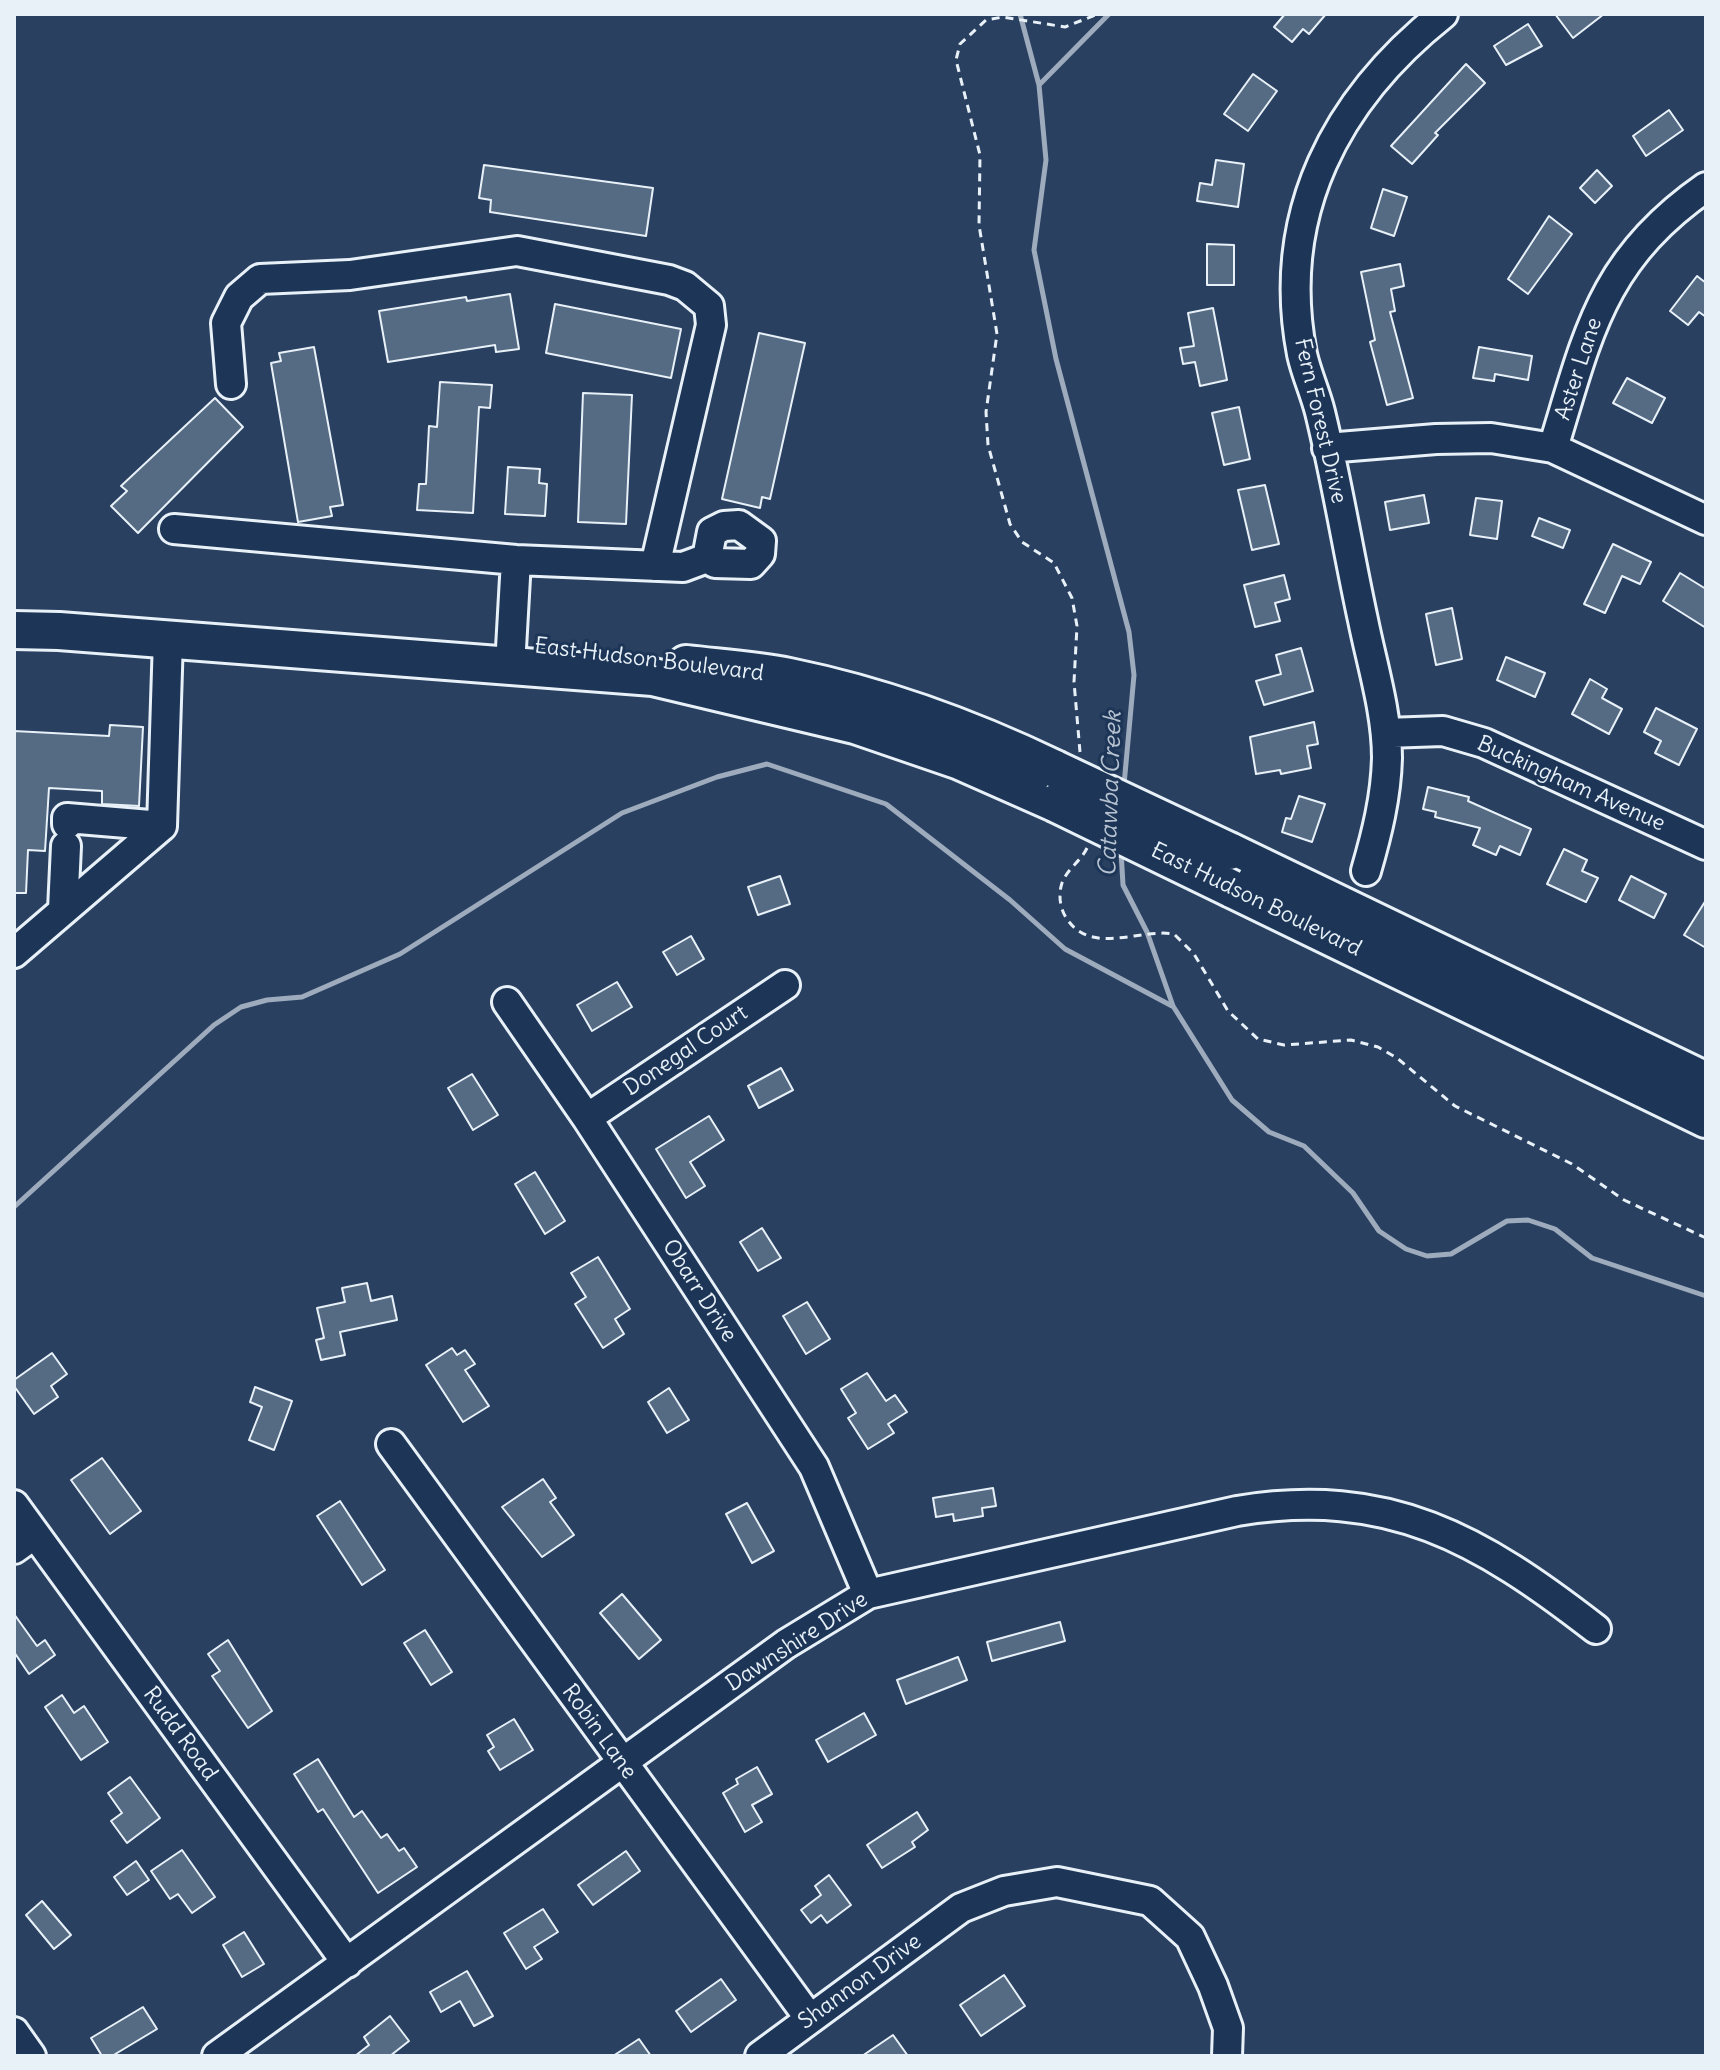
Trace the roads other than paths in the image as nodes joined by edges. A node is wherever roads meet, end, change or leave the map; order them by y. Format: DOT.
graph roads {
  1 [pos="1443,14"];
  2 [pos="1706,187"];
  3 [pos="231,384"];
  4 [pos="1327,448"];
  5 [pos="1553,448"];
  6 [pos="1706,520"];
  7 [pos="174,529"];
  8 [pos="707,558"];
  9 [pos="516,560"];
  10 [pos="655,566"];
  11 [pos="14,606"];
  12 [pos="14,630"];
  13 [pos="168,639"];
  14 [pos="511,655"];
  15 [pos="1386,733"];
  16 [pos="1063,775"];
  17 [pos="162,826"];
  18 [pos="1706,845"];
  19 [pos="1366,871"];
  20 [pos="63,910"];
  21 [pos="14,953"];
  22 [pos="785,985"];
  23 [pos="507,1002"];
  24 [pos="1706,1081"];
  25 [pos="587,1118"];
  26 [pos="1706,1119"];
  27 [pos="391,1444"];
  28 [pos="14,1505"];
  29 [pos="24,1541"];
  30 [pos="868,1594"];
  31 [pos="1596,1629"];
  32 [pos="621,1763"];
  33 [pos="347,1963"];
  34 [pos="810,2019"];
  35 [pos="14,2032"];
  36 [pos="31,2056"];
  37 [pos="217,2056"];
  38 [pos="760,2056"];
  39 [pos="1227,2056"];
  1 -- 4 [label="street, Fern Forest Drive"];
  2 -- 5 [label="street, Aster Lane"];
  3 -- 10 [label="street"];
  4 -- 5 [label="street"];
  4 -- 15 [label="street, Fern Forest Drive"];
  5 -- 6 [label="street"];
  7 -- 9 [label="street"];
  8 -- 10 [label="street"];
  9 -- 10 [label="street"];
  9 -- 14 [label="street"];
  11 -- 14 [label="main road, East Hudson Boulevard"];
  12 -- 13 [label="main road, East Hudson Boulevard"];
  13 -- 14 [label="main road, East Hudson Boulevard"];
  13 -- 17 [label="street"];
  14 -- 16 [label="main road, East Hudson Boulevard"];
  15 -- 18 [label="street, Buckingham Avenue"];
  15 -- 19 [label="street, Fern Forest Drive"];
  16 -- 24 [label="main road, East Hudson Boulevard, bridge"];
  16 -- 26 [label="main road, East Hudson Boulevard, bridge"];
  17 -- 20 [label="street"];
  17 -- 20 [label="street"];
  20 -- 21 [label="street"];
  22 -- 25 [label="street, Donegal Court"];
  23 -- 25 [label="street, Obarr Drive"];
  25 -- 30 [label="street, Obarr Drive"];
  27 -- 32 [label="street, Robin Lane"];
  28 -- 29 [label="street, Rudd Road"];
  29 -- 33 [label="street, Rudd Road"];
  30 -- 31 [label="street, Dawnshire Drive"];
  30 -- 32 [label="street, Dawnshire Drive"];
  32 -- 33 [label="street, Dawnshire Drive"];
  32 -- 34 [label="street, Robin Lane"];
  33 -- 37 [label="street, Dawnshire Drive"];
  34 -- 38 [label="street, Shannon Drive"];
  34 -- 39 [label="street, Shannon Drive"];
  35 -- 36 [label="street"];
}
